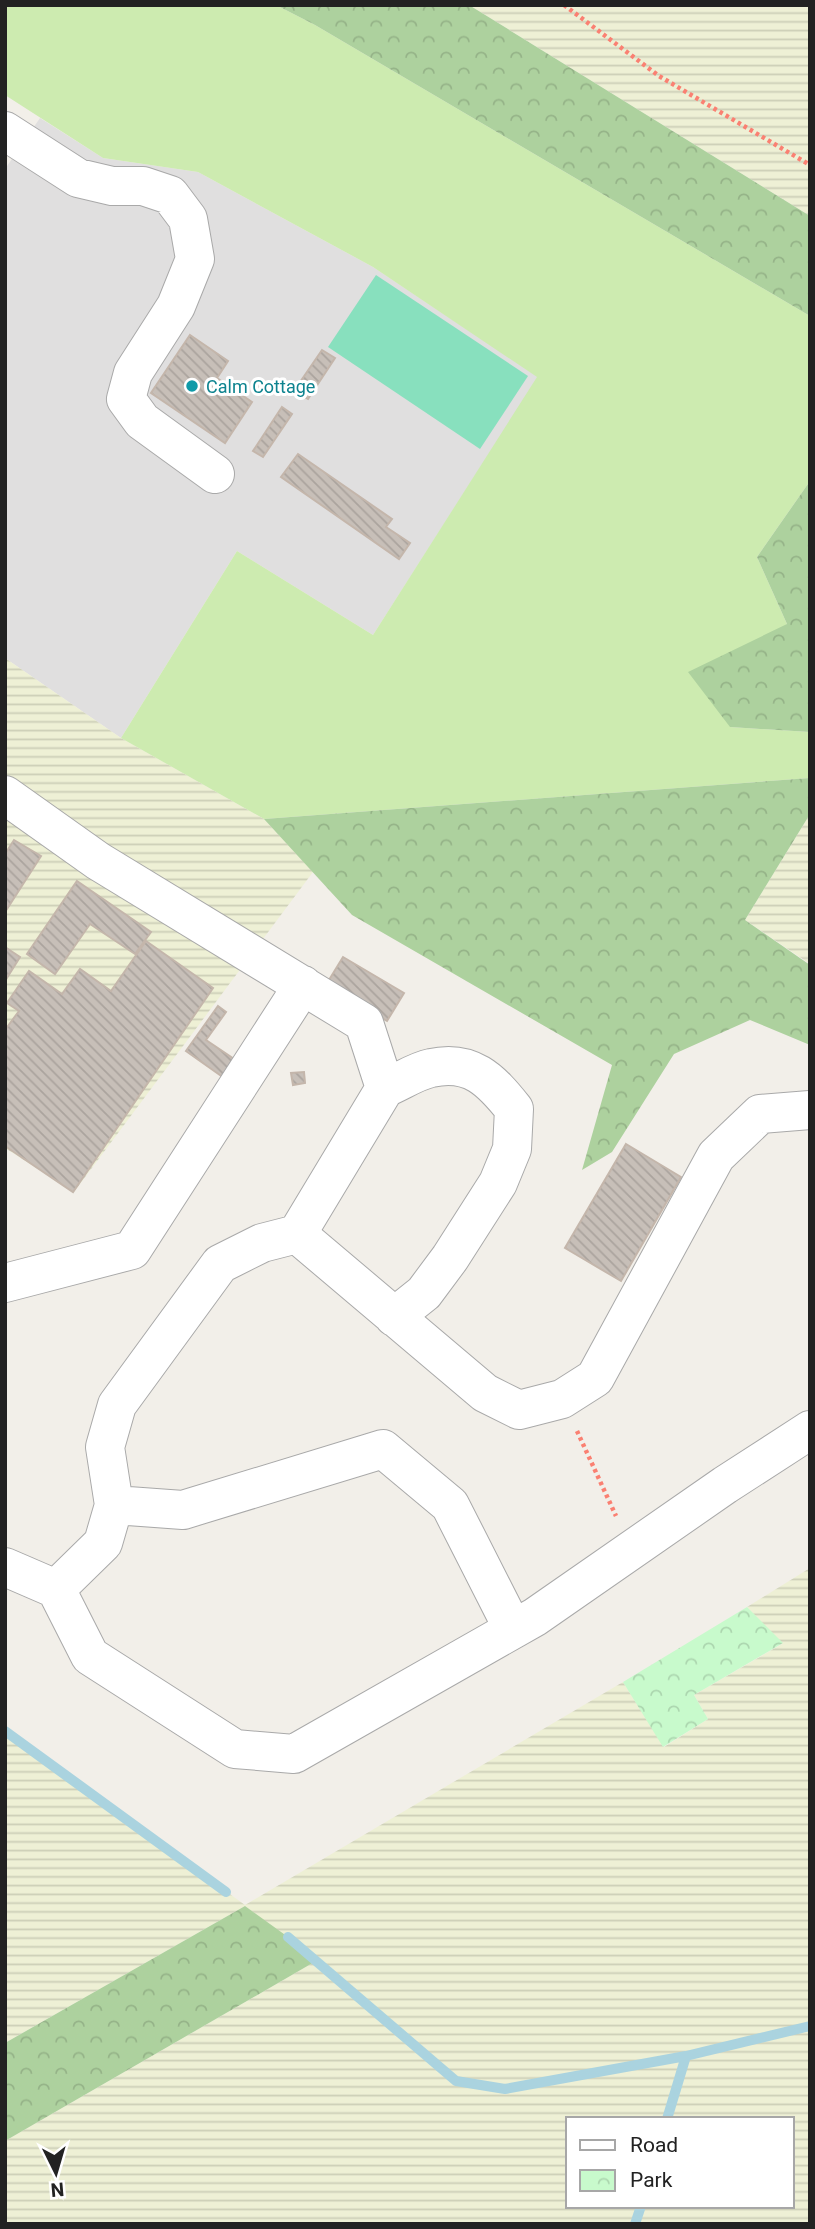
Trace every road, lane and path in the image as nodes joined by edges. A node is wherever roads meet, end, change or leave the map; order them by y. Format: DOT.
graph roads {
  1 [pos="564,5"];
  2 [pos="5,131"];
  3 [pos="810,165"];
  4 [pos="215,474"];
  5 [pos="5,795"];
  6 [pos="303,985"];
  7 [pos="386,1088"];
  8 [pos="810,1110"];
  9 [pos="297,1234"];
  10 [pos="5,1283"];
  11 [pos="394,1317"];
  12 [pos="562,1399"];
  13 [pos="810,1430"];
  14 [pos="114,1505"];
  15 [pos="631,1550"];
  16 [pos="5,1567"];
  17 [pos="57,1589"];
  18 [pos="513,1629"];
  1 -- 3 [label="path"];
  2 -- 4 [label="lane"];
  5 -- 6 [label="lane"];
  6 -- 7 [label="lane"];
  6 -- 10 [label="lane"];
  7 -- 9 [label="lane"];
  7 -- 11 [label="lane"];
  8 -- 12 [label="lane"];
  9 -- 11 [label="lane"];
  9 -- 14 [label="lane"];
  11 -- 12 [label="lane"];
  12 -- 15 [label="path"];
  13 -- 15 [label="lane"];
  14 -- 17 [label="lane"];
  14 -- 18 [label="lane"];
  15 -- 18 [label="lane"];
  16 -- 17 [label="lane"];
  17 -- 18 [label="lane"];
}
